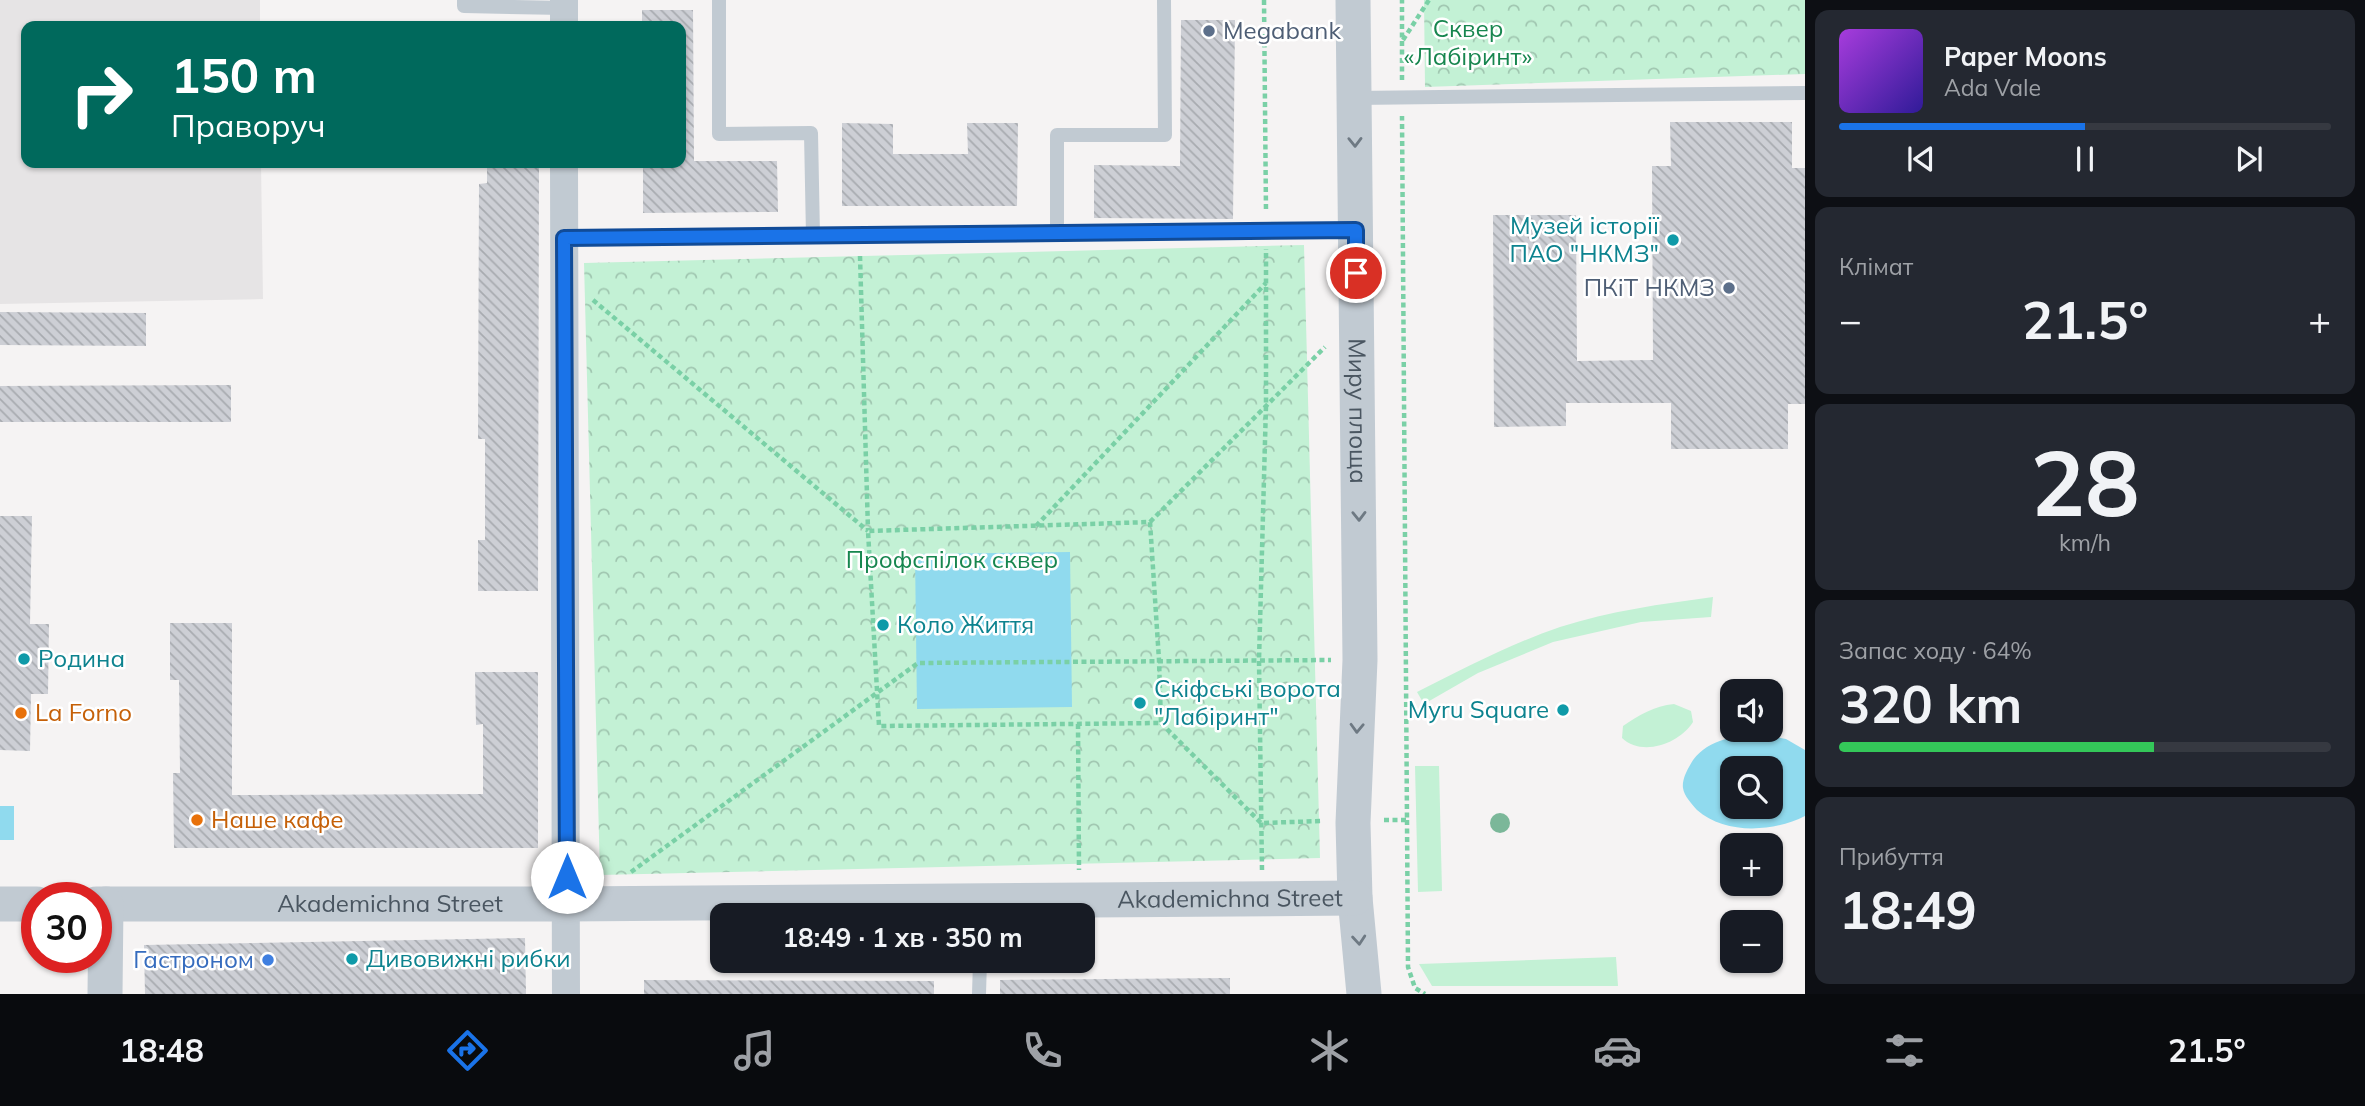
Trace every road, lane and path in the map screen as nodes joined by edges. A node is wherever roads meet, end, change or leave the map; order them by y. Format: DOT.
graph roads {
  1 [pos="464,0"];
  2 [pos="719,0"];
  3 [pos="1164,0"];
  4 [pos="1265,0"];
  5 [pos="1353,0"];
  6 [pos="1402,0"];
  7 [pos="1429,0"];
  8 [pos="564,11"];
  9 [pos="1402,42"];
  10 [pos="1805,93"];
  11 [pos="1354,98"];
  12 [pos="1402,99"];
  13 [pos="564,168"];
  14 [pos="1356,230"];
  15 [pos="1266,231"];
  16 [pos="1057,234"];
  17 [pos="813,236"];
  18 [pos="860,236"];
  19 [pos="564,238"];
  20 [pos="564,276"];
  21 [pos="1266,282"];
  22 [pos="1356,316"];
  23 [pos="1266,405"];
  24 [pos="1150,522"];
  25 [pos="1036,526"];
  26 [pos="868,531"];
  27 [pos="1159,660"];
  28 [pos="1259,660"];
  29 [pos="1360,660"];
  30 [pos="877,691"];
  31 [pos="1161,723"];
  32 [pos="1078,724"];
  33 [pos="1407,820"];
  34 [pos="1261,823"];
  35 [pos="1355,898"];
  36 [pos="1262,899"];
  37 [pos="1080,901"];
  38 [pos="1051,903"];
  39 [pos="0,904"];
  40 [pos="21,904"];
  41 [pos="112,904"];
  42 [pos="577,904"];
  43 [pos="710,905"];
  44 [pos="104,973"];
  45 [pos="979,973"];
  46 [pos="105,994"];
  47 [pos="566,994"];
  48 [pos="979,994"];
  49 [pos="1364,994"];
  50 [pos="1424,994"];
  1 -- 8 [label="lane"];
  2 -- 17 [label="lane"];
  3 -- 16 [label="lane"];
  4 -- 15 [label="path"];
  5 -- 11 [label="street, Миру площа"];
  6 -- 9 [label="path"];
  7 -- 9 [label="path"];
  9 -- 12 [label="path"];
  10 -- 12 [label="lane"];
  11 -- 12 [label="lane"];
  11 -- 14 [label="street, Миру площа, one-way"];
  13 -- 19 [label="street"];
  14 -- 15 [label="lane"];
  14 -- 22 [label="street, Миру площа"];
  15 -- 16 [label="lane"];
  15 -- 21 [label="path"];
  16 -- 18 [label="lane"];
  17 -- 18 [label="lane"];
  17 -- 19 [label="lane"];
  18 -- 26 [label="path"];
  19 -- 20 [label="street"];
  20 -- 26 [label="path"];
  20 -- 42 [label="street"];
  21 -- 23 [label="path"];
  21 -- 25 [label="path"];
  22 -- 23 [label="path"];
  22 -- 29 [label="street, Миру площа, one-way"];
  23 -- 24 [label="path"];
  23 -- 28 [label="path"];
  24 -- 25 [label="path"];
  24 -- 27 [label="path"];
  25 -- 26 [label="path"];
  26 -- 30 [label="path"];
  27 -- 28 [label="path"];
  27 -- 30 [label="path"];
  27 -- 31 [label="path"];
  28 -- 29 [label="path"];
  28 -- 34 [label="path"];
  29 -- 35 [label="street, Миру площа, one-way"];
  30 -- 32 [label="path"];
  30 -- 42 [label="path"];
  31 -- 32 [label="path"];
  31 -- 34 [label="path"];
  32 -- 37 [label="path"];
  33 -- 50 [label="path"];
  34 -- 36 [label="path"];
  35 -- 36 [label="street, Akademichna Street"];
  35 -- 49 [label="street, Миру площа, one-way"];
  36 -- 37 [label="street, Akademichna Street"];
  37 -- 38 [label="street, Akademichna Street"];
  39 -- 40 [label="street"];
  41 -- 42 [label="street, Akademichna Street"];
  42 -- 43 [label="street, Akademichna Street"];
  42 -- 47 [label="street"];
  44 -- 46 [label="street"];
  45 -- 48 [label="lane"];
}
